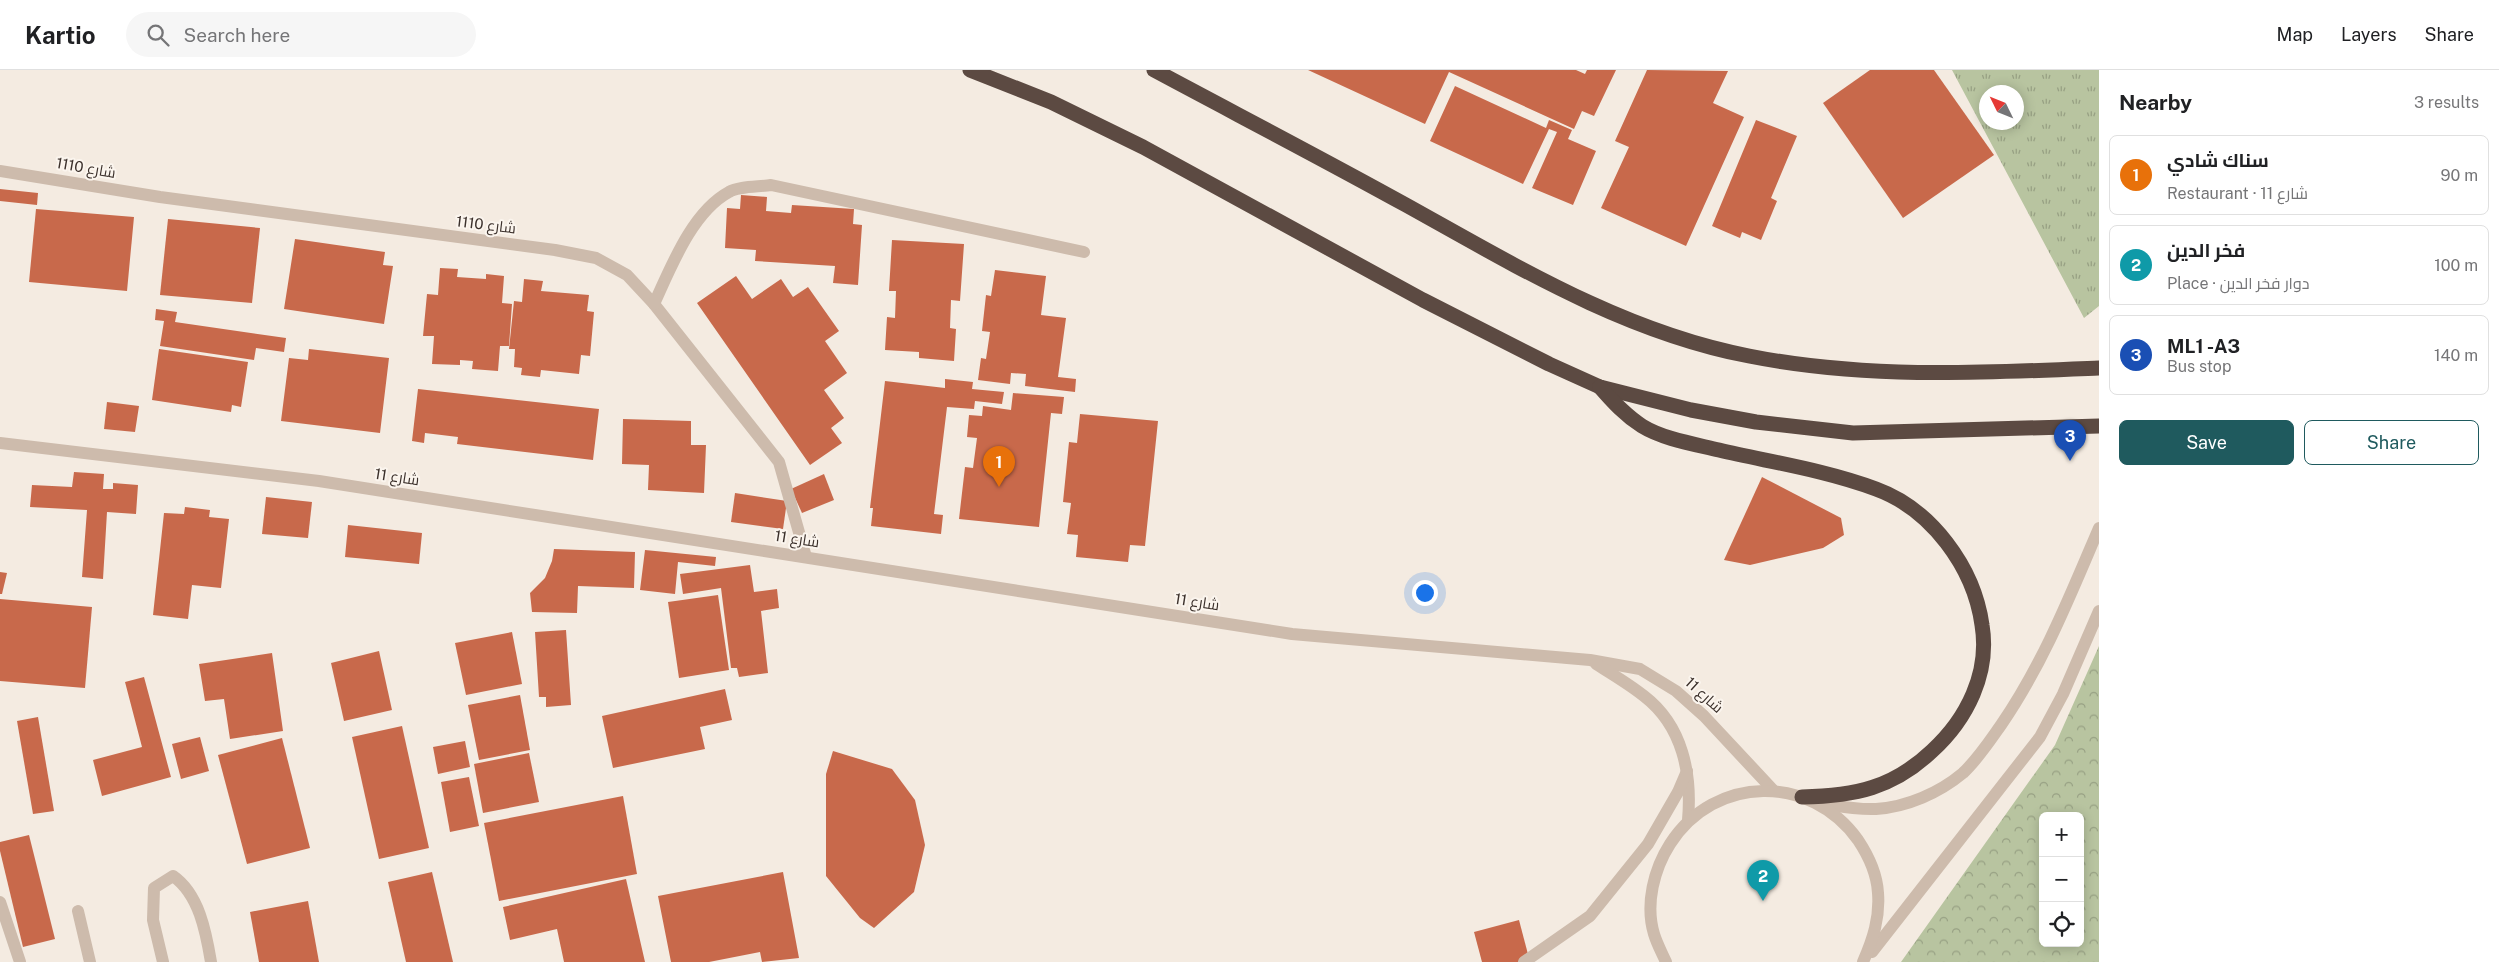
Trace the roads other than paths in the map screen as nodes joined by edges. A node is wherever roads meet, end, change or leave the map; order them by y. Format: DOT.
graph roads {
  1 [pos="970,70"];
  2 [pos="1154,70"];
  3 [pos="0,171"];
  4 [pos="1084,252"];
  5 [pos="654,304"];
  6 [pos="2099,358"];
  7 [pos="2099,368"];
  8 [pos="2047,370"];
  9 [pos="1600,386"];
  10 [pos="2099,426"];
  11 [pos="0,443"];
  12 [pos="2099,528"];
  13 [pos="806,557"];
  14 [pos="2099,611"];
  15 [pos="1590,660"];
  16 [pos="1687,771"];
  17 [pos="1774,791"];
  18 [pos="1809,799"];
  19 [pos="1684,824"];
  20 [pos="1648,844"];
  21 [pos="0,902"];
  22 [pos="78,912"];
  23 [pos="20,962"];
  24 [pos="90,962"];
  25 [pos="163,962"];
  26 [pos="212,962"];
  27 [pos="1524,962"];
  28 [pos="1666,962"];
  29 [pos="1864,962"];
  1 -- 9 [label="highway"];
  2 -- 8 [label="highway"];
  3 -- 5 [label="street, شارع 1110"];
  4 -- 5 [label="street"];
  5 -- 13 [label="street, شارع 1110"];
  6 -- 8 [label="highway"];
  7 -- 8 [label="highway"];
  9 -- 10 [label="highway"];
  9 -- 18 [label="highway"];
  11 -- 13 [label="street, شارع 11"];
  12 -- 18 [label="street"];
  13 -- 15 [label="street, شارع 11"];
  14 -- 29 [label="street"];
  15 -- 16 [label="street, شارع 11"];
  15 -- 17 [label="street, شارع 11"];
  16 -- 19 [label="street, شارع 11"];
  16 -- 20 [label="street"];
  17 -- 18 [label="street"];
  17 -- 19 [label="street"];
  18 -- 29 [label="street"];
  19 -- 20 [label="street"];
  19 -- 28 [label="street"];
  20 -- 27 [label="street"];
  21 -- 23 [label="street"];
  22 -- 24 [label="street"];
  25 -- 26 [label="street"];
}
